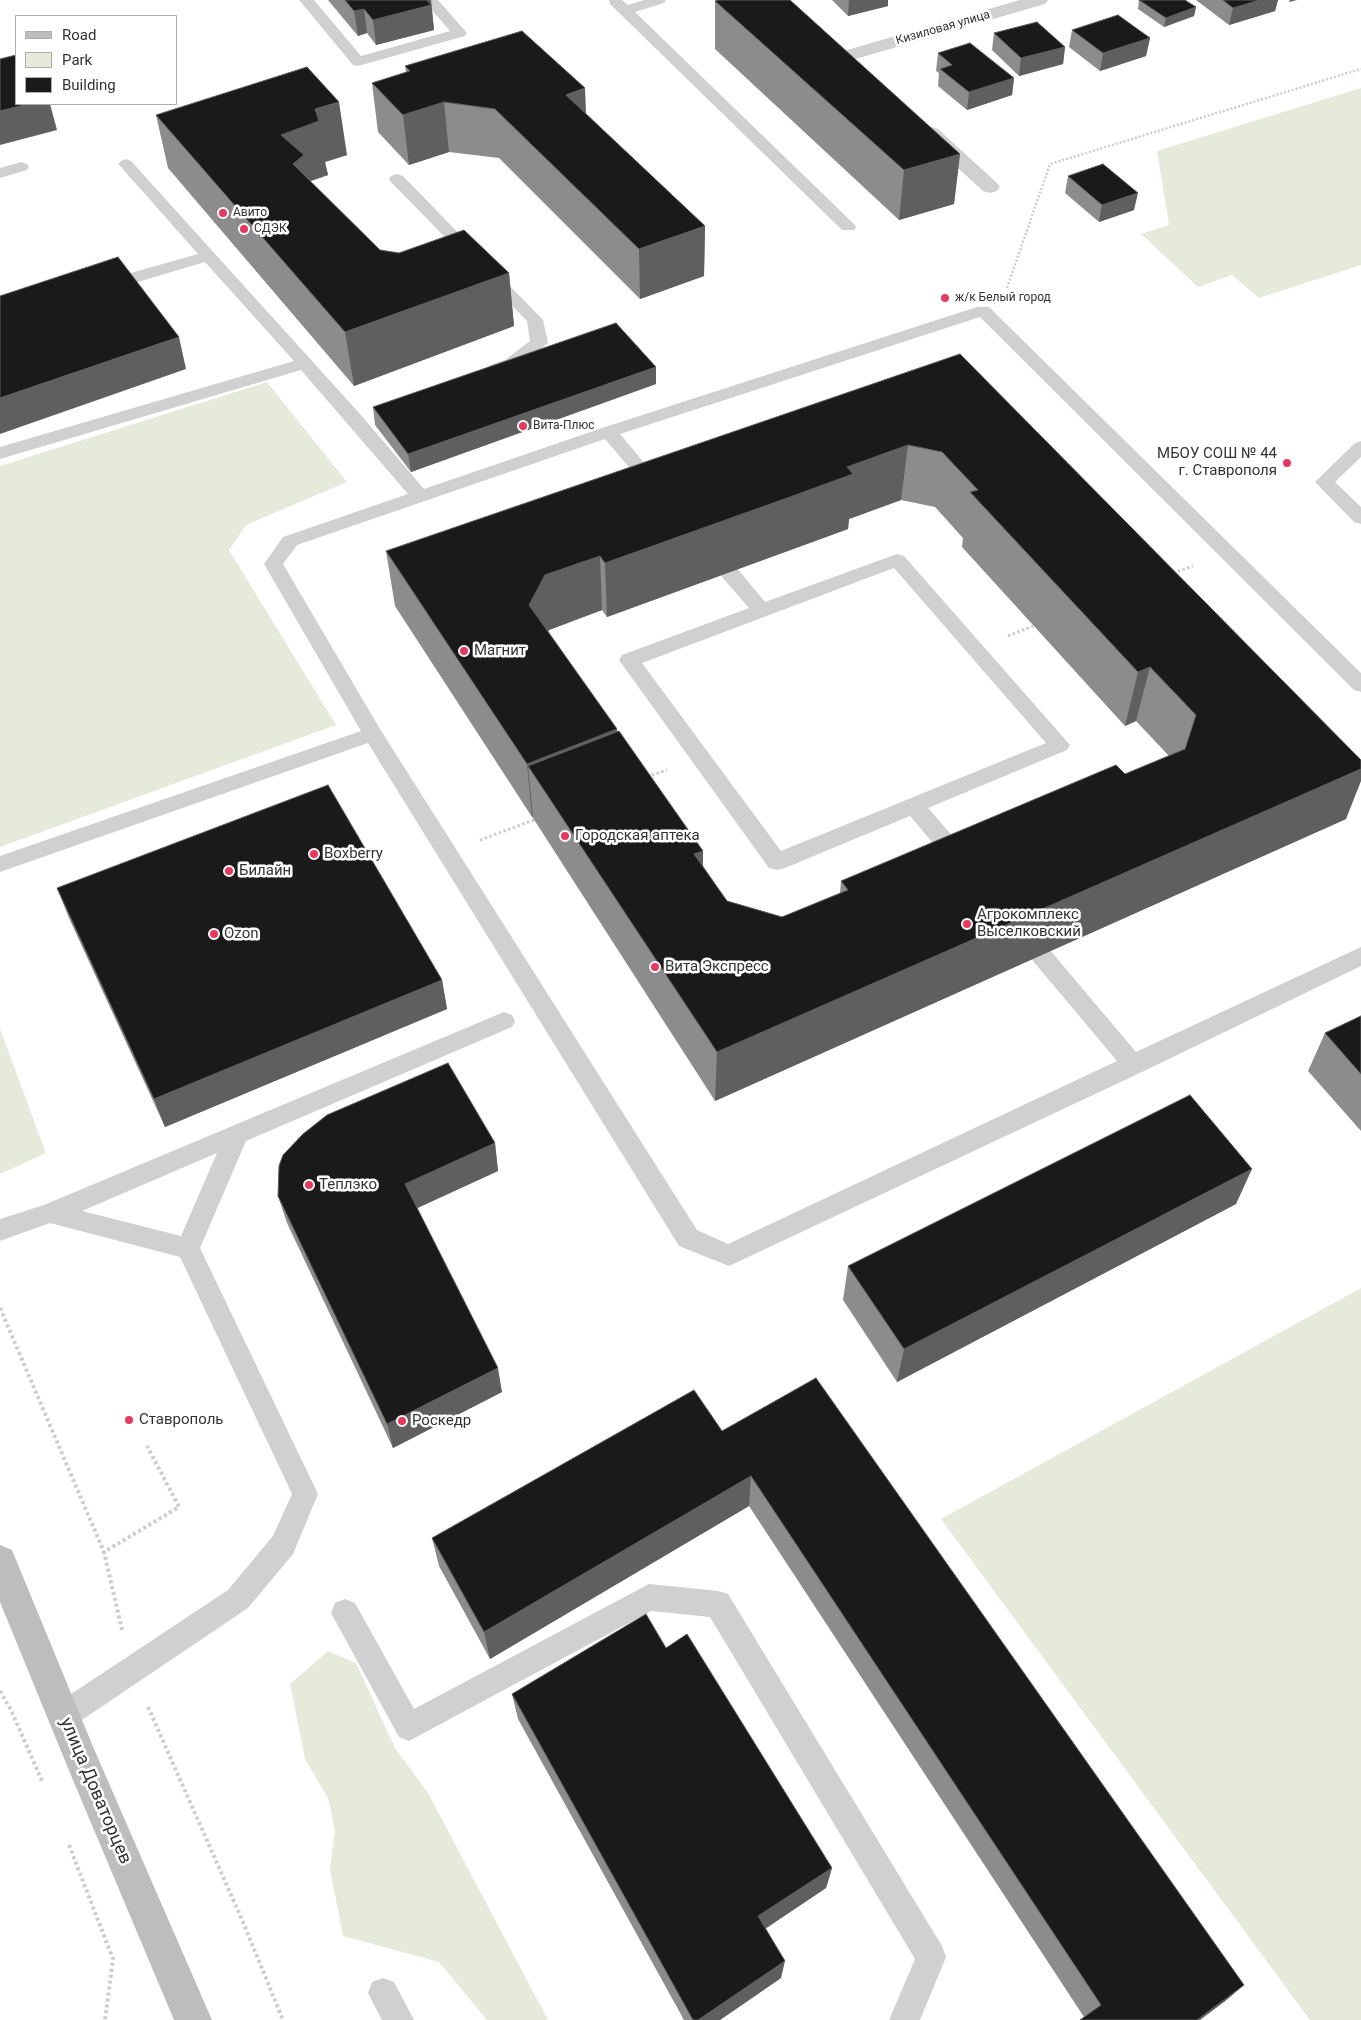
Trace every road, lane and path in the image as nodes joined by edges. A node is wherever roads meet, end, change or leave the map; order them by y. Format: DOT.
graph roads {
  1 [pos="306,0"];
  2 [pos="430,0"];
  3 [pos="660,0"];
  4 [pos="1039,0"];
  5 [pos="620,5"];
  6 [pos="832,44"];
  7 [pos="846,56"];
  8 [pos="860,69"];
  9 [pos="1361,69"];
  10 [pos="918,122"];
  11 [pos="126,164"];
  12 [pos="20,167"];
  13 [pos="0,173"];
  14 [pos="397,179"];
  15 [pos="990,187"];
  16 [pos="848,227"];
  17 [pos="207,256"];
  18 [pos="94,289"];
  19 [pos="1005,294"];
  20 [pos="303,364"];
  21 [pos="483,374"];
  22 [pos="372,412"];
  23 [pos="354,418"];
  24 [pos="608,432"];
  25 [pos="1361,447"];
  26 [pos="0,453"];
  27 [pos="421,497"];
  28 [pos="667,500"];
  29 [pos="1361,518"];
  30 [pos="1227,553"];
  31 [pos="729,572"];
  32 [pos="1172,574"];
  33 [pos="762,610"];
  34 [pos="1361,685"];
  35 [pos="373,734"];
  36 [pos="700,758"];
  37 [pos="640,780"];
  38 [pos="914,806"];
  39 [pos="534,820"];
  40 [pos="446,852"];
  41 [pos="0,864"];
  42 [pos="972,874"];
  43 [pos="1041,956"];
  44 [pos="1361,956"];
  45 [pos="504,1021"];
  46 [pos="1134,1064"];
  47 [pos="237,1134"];
  48 [pos="50,1214"];
  49 [pos="0,1230"];
  50 [pos="188,1248"];
  51 [pos="0,1308"];
  52 [pos="146,1446"];
  53 [pos="104,1552"];
  54 [pos="0,1562"];
  55 [pos="345,1613"];
  56 [pos="132,1669"];
  57 [pos="0,1691"];
  58 [pos="63,1716"];
  59 [pos="47,1791"];
  60 [pos="66,1835"];
  61 [pos="383,1993"];
  62 [pos="105,2020"];
  63 [pos="193,2020"];
  64 [pos="283,2020"];
  65 [pos="399,2020"];
  66 [pos="904,2020"];
  1 -- 2 [label="lane"];
  3 -- 5 [label="lane"];
  4 -- 7 [label="street, Кизиловая улица"];
  5 -- 16 [label="lane"];
  6 -- 7 [label="street"];
  7 -- 8 [label="street"];
  9 -- 19 [label="path"];
  10 -- 15 [label="street"];
  11 -- 17 [label="lane"];
  12 -- 13 [label="lane"];
  14 -- 21 [label="lane"];
  17 -- 18 [label="lane"];
  17 -- 20 [label="lane"];
  20 -- 23 [label="lane"];
  20 -- 26 [label="lane"];
  22 -- 23 [label="lane"];
  23 -- 27 [label="lane"];
  24 -- 27 [label="lane"];
  24 -- 28 [label="lane"];
  24 -- 30 [label="lane"];
  25 -- 29 [label="lane"];
  27 -- 35 [label="lane"];
  30 -- 32 [label="path"];
  30 -- 34 [label="lane"];
  31 -- 33 [label="lane"];
  33 -- 36 [label="lane"];
  33 -- 38 [label="lane"];
  35 -- 40 [label="lane"];
  35 -- 41 [label="lane"];
  36 -- 37 [label="path"];
  36 -- 38 [label="lane"];
  38 -- 42 [label="lane"];
  39 -- 40 [label="path"];
  40 -- 46 [label="lane"];
  43 -- 46 [label="lane"];
  44 -- 46 [label="lane"];
  45 -- 47 [label="lane"];
  47 -- 48 [label="lane"];
  47 -- 50 [label="lane"];
  48 -- 49 [label="lane"];
  48 -- 50 [label="lane"];
  50 -- 56 [label="lane"];
  51 -- 53 [label="path"];
  52 -- 53 [label="path"];
  53 -- 56 [label="path"];
  54 -- 58 [label="main road, улица Доваторцев"];
  55 -- 66 [label="lane"];
  56 -- 58 [label="lane"];
  56 -- 64 [label="path"];
  57 -- 59 [label="path"];
  58 -- 63 [label="main road, улица Доваторцев"];
  60 -- 62 [label="path"];
  61 -- 65 [label="lane"];
}
